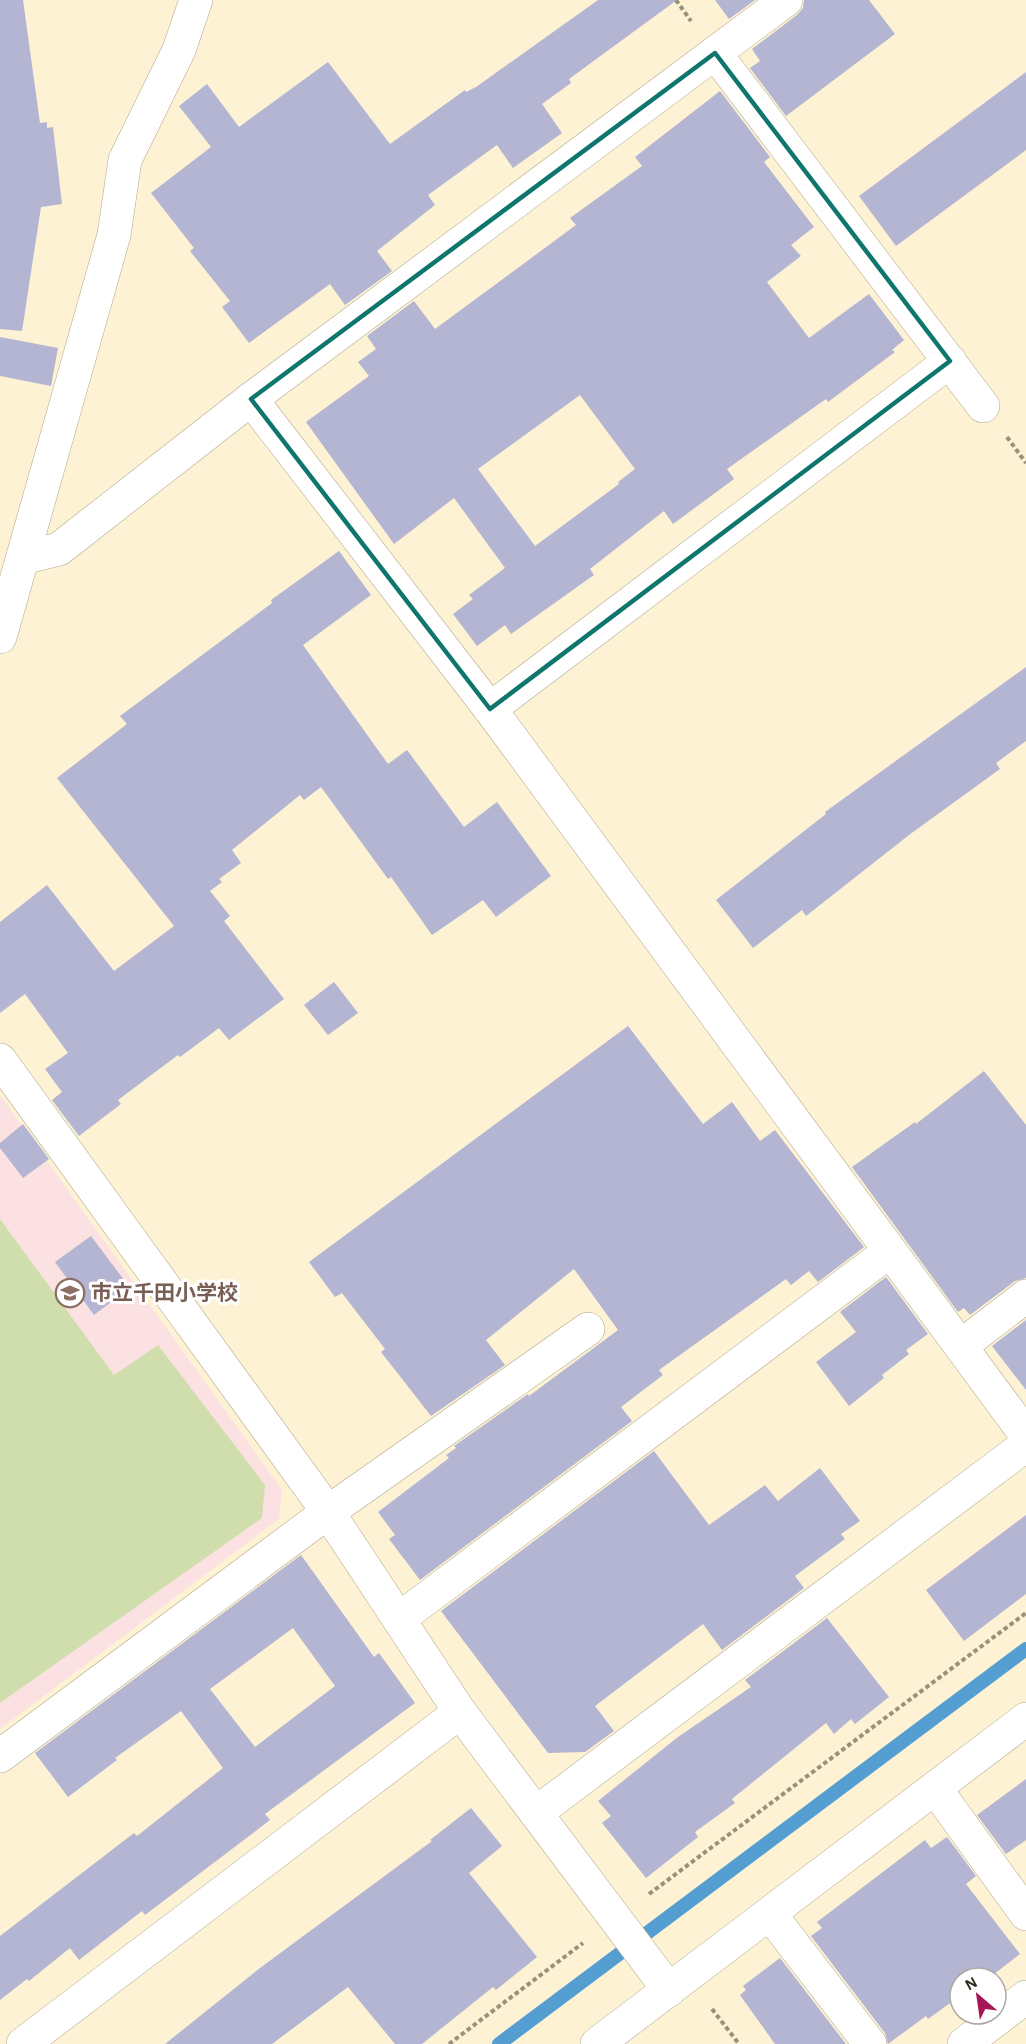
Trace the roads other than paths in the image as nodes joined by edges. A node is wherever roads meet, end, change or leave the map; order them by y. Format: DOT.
graph roads {
  1 [pos="196,0"];
  2 [pos="786,0"];
  3 [pos="715,53"];
  4 [pos="950,361"];
  5 [pos="251,399"];
  6 [pos="984,406"];
  7 [pos="23,558"];
  8 [pos="0,637"];
  9 [pos="490,710"];
  10 [pos="0,1060"];
  11 [pos="890,1251"];
  12 [pos="1026,1296"];
  13 [pos="588,1329"];
  14 [pos="961,1346"];
  15 [pos="1026,1435"];
  16 [pos="1026,1444"];
  17 [pos="328,1512"];
  18 [pos="399,1619"];
  19 [pos="460,1712"];
  20 [pos="1026,1719"];
  21 [pos="0,1756"];
  22 [pos="935,1788"];
  23 [pos="536,1813"];
  24 [pos="770,1914"];
  25 [pos="1026,1914"];
  26 [pos="660,1978"];
  27 [pos="1026,1997"];
  28 [pos="23,2044"];
  29 [pos="597,2044"];
  30 [pos="870,2044"];
  31 [pos="964,2044"];
  1 -- 7 [label="street"];
  2 -- 3 [label="street"];
  3 -- 4 [label="street"];
  3 -- 5 [label="street"];
  4 -- 6 [label="street"];
  4 -- 9 [label="street"];
  5 -- 7 [label="street"];
  5 -- 9 [label="street"];
  7 -- 8 [label="street"];
  9 -- 11 [label="street"];
  10 -- 17 [label="street"];
  11 -- 14 [label="street"];
  11 -- 18 [label="street"];
  12 -- 14 [label="street"];
  13 -- 17 [label="street"];
  14 -- 15 [label="street"];
  16 -- 23 [label="street"];
  17 -- 18 [label="street"];
  17 -- 21 [label="street"];
  18 -- 19 [label="street"];
  19 -- 23 [label="street"];
  19 -- 28 [label="street"];
  20 -- 22 [label="street"];
  22 -- 24 [label="street"];
  22 -- 25 [label="street"];
  23 -- 26 [label="street"];
  24 -- 26 [label="street"];
  24 -- 30 [label="street"];
  26 -- 29 [label="street"];
  27 -- 31 [label="street"];
}
